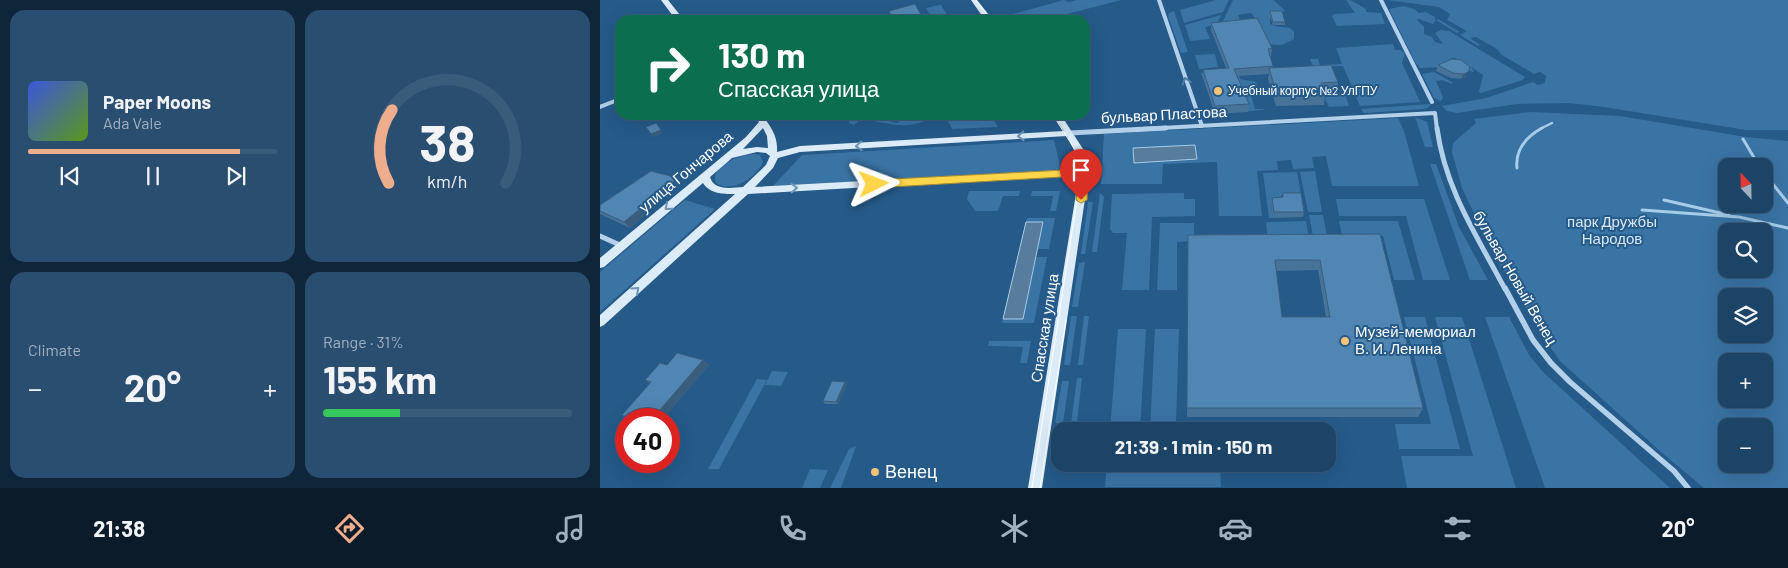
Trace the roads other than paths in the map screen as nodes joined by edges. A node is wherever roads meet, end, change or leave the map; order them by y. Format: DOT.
graph roads {
  1 [pos="664,0"];
  2 [pos="974,0"];
  3 [pos="1159,0"];
  4 [pos="1381,0"];
  5 [pos="676,15"];
  6 [pos="985,15"];
  7 [pos="615,101"];
  8 [pos="1432,102"];
  9 [pos="600,107"];
  10 [pos="1436,113"];
  11 [pos="760,120"];
  12 [pos="762,120"];
  13 [pos="1061,120"];
  14 [pos="1202,126"];
  15 [pos="1070,133"];
  16 [pos="773,154"];
  17 [pos="727,157"];
  18 [pos="1084,172"];
  19 [pos="705,176"];
  20 [pos="745,191"];
  21 [pos="600,236"];
  22 [pos="622,246"];
  23 [pos="600,264"];
  24 [pos="600,322"];
  25 [pos="1035,488"];
  26 [pos="1688,488"];
  1 -- 5 [label="street"];
  2 -- 6 [label="street"];
  14 -- 3 [label="street, one-way"];
  4 -- 8 [label="street"];
  7 -- 9 [label="street"];
  10 -- 14 [label="street, бульвар Пластова"];
  10 -- 26 [label="street, бульвар Новый Венец"];
  11 -- 17 [label="street, улица Гончарова"];
  12 -- 16 [label="street, улица Гончарова"];
  13 -- 15 [label="street"];
  14 -- 15 [label="street, бульвар Пластова"];
  15 -- 16 [label="street, бульвар Пластова, one-way"];
  15 -- 18 [label="street"];
  16 -- 17 [label="street, бульвар Пластова"];
  16 -- 20 [label="street"];
  17 -- 19 [label="street, улица Гончарова"];
  20 -- 18 [label="street, one-way"];
  18 -- 25 [label="street, Спасская улица"];
  19 -- 20 [label="street"];
  19 -- 22 [label="street, улица Гончарова, one-way"];
  24 -- 20 [label="street, one-way"];
  21 -- 22 [label="street"];
  22 -- 23 [label="street, улица Гончарова"];
}
